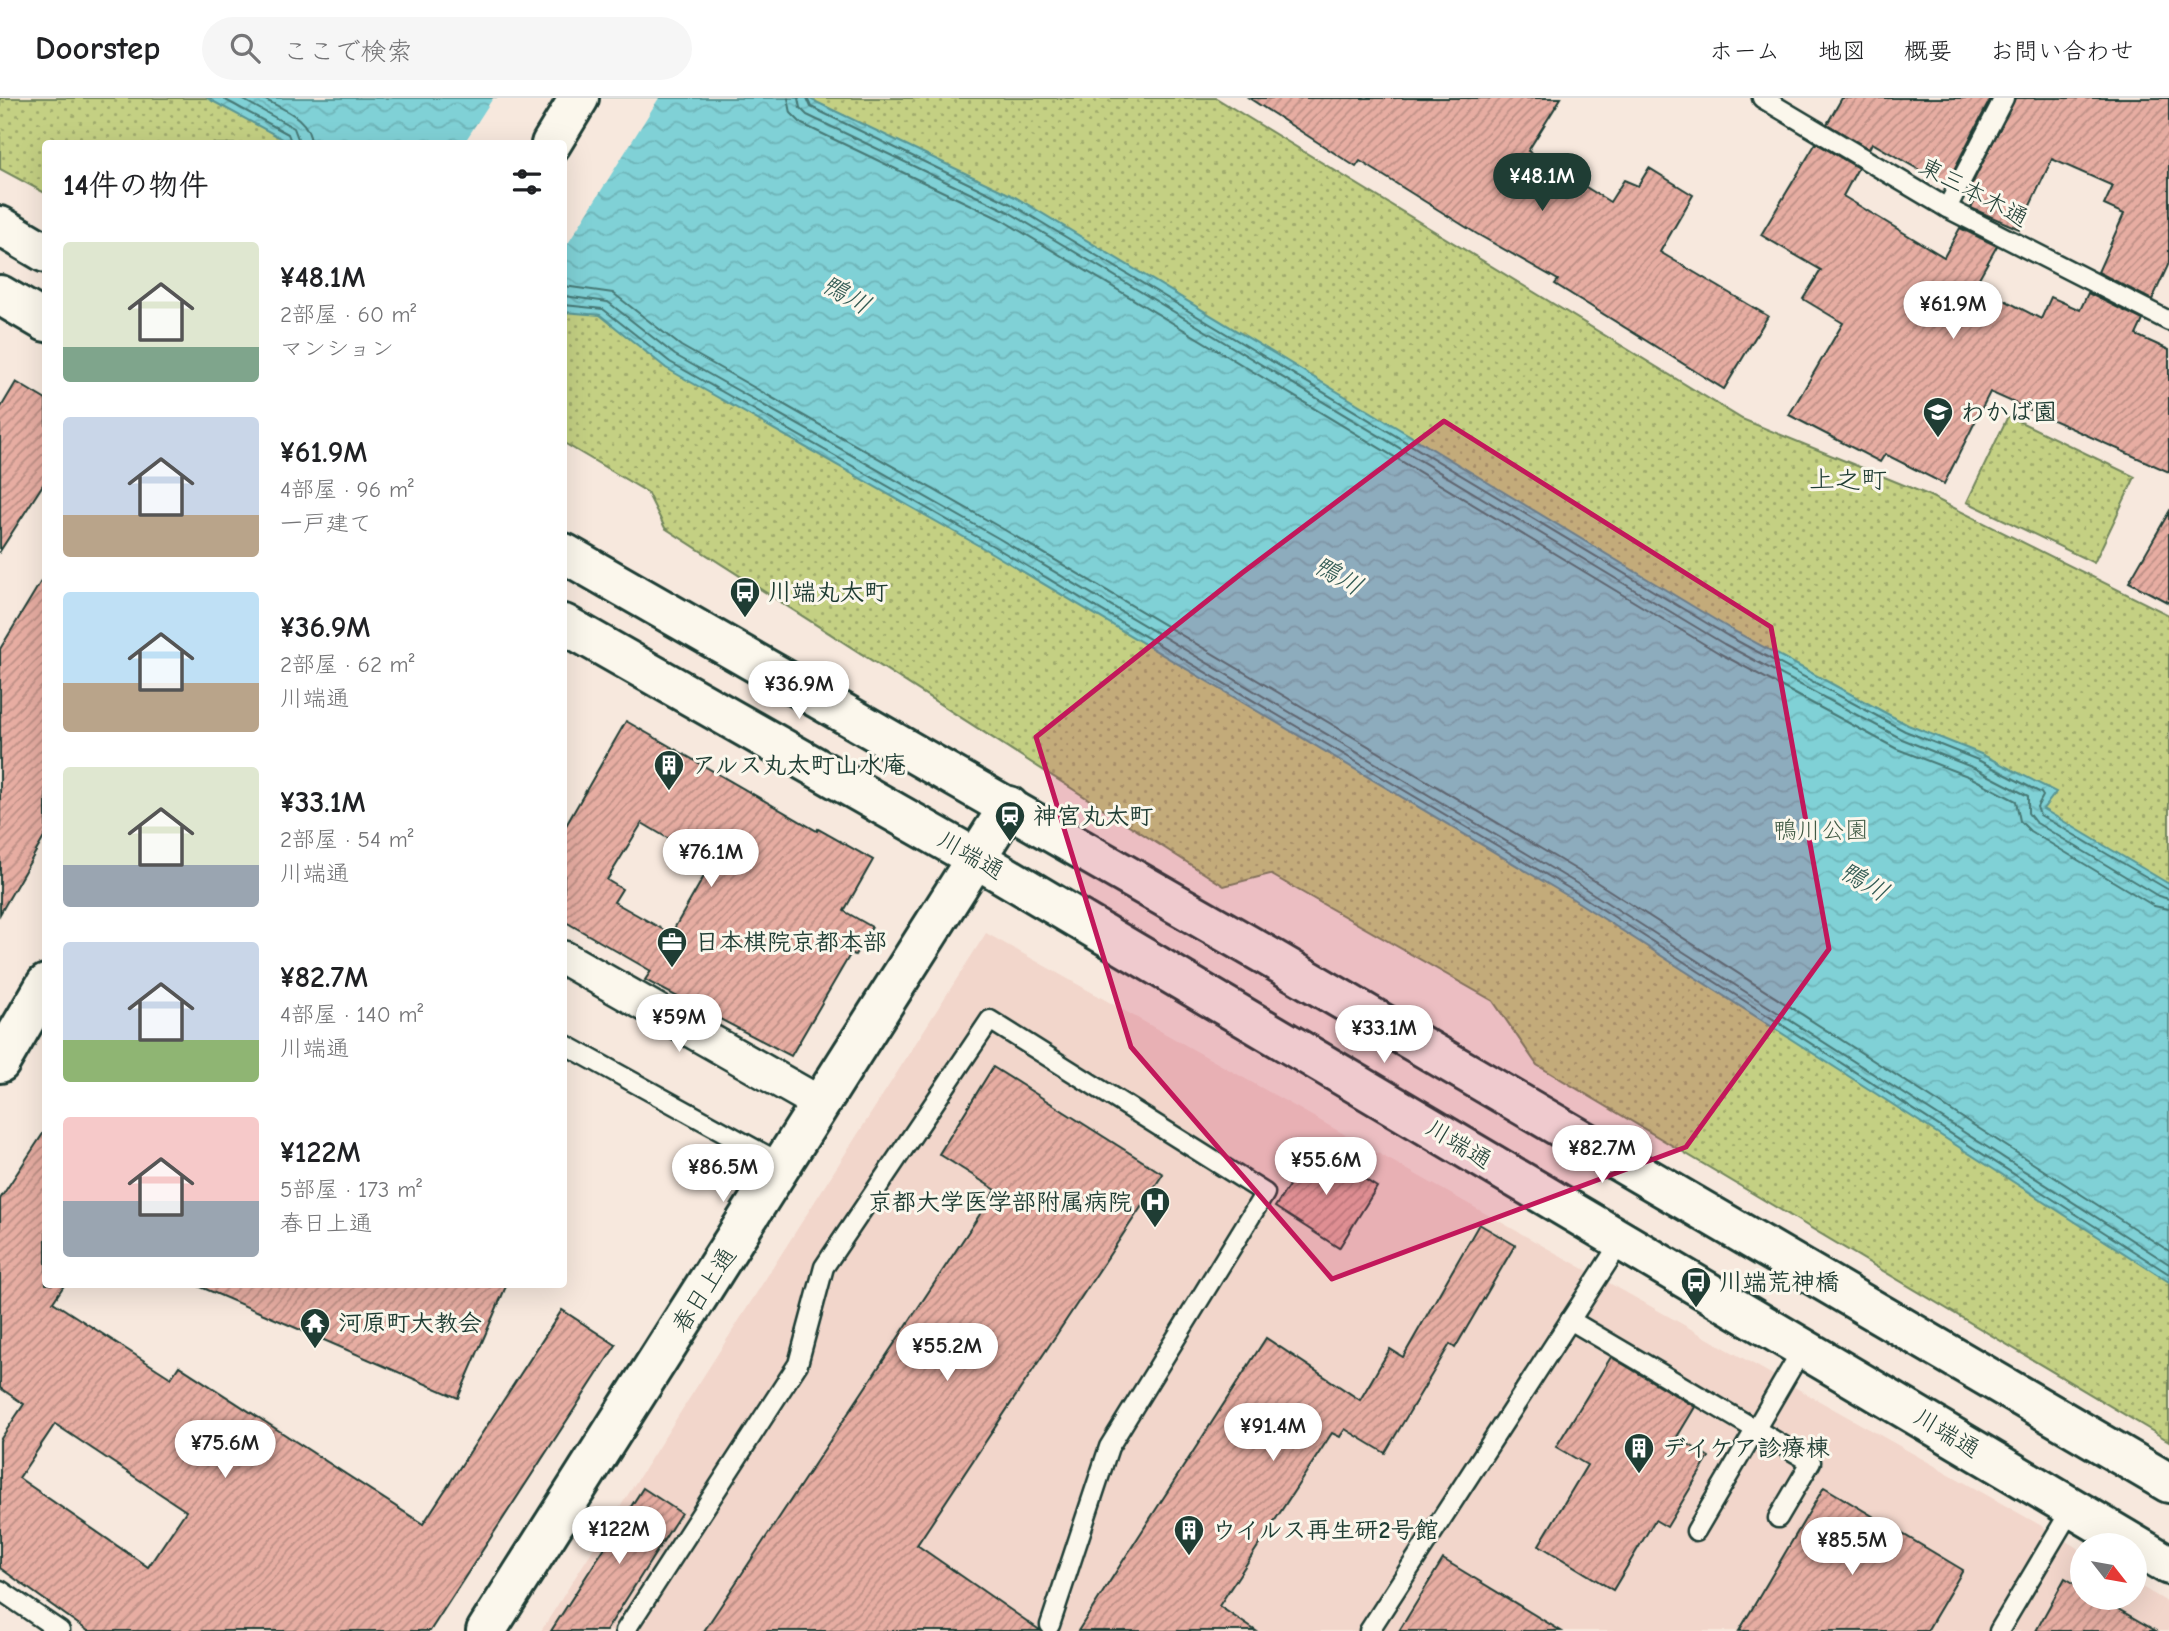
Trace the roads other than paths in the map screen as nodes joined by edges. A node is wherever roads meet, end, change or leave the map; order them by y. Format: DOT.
graph roads {
  1 [pos="579,98"];
  2 [pos="1762,98"];
  3 [pos="2004,98"];
  4 [pos="553,140"];
  5 [pos="1947,208"];
  6 [pos="0,226"];
  7 [pos="42,251"];
  8 [pos="0,295"];
  9 [pos="42,320"];
  10 [pos="2169,321"];
  11 [pos="567,555"];
  12 [pos="567,626"];
  13 [pos="1009,806"];
  14 [pos="977,859"];
  15 [pos="567,960"];
  16 [pos="42,991"];
  17 [pos="567,1046"];
  18 [pos="0,1062"];
  19 [pos="821,1104"];
  20 [pos="784,1165"];
  21 [pos="1622,1240"];
  22 [pos="1570,1320"];
  23 [pos="1803,1348"];
  24 [pos="1755,1429"];
  25 [pos="2169,1483"];
  26 [pos="2072,1508"];
  27 [pos="1778,1518"];
  28 [pos="1696,1531"];
  29 [pos="2169,1565"];
  30 [pos="0,1590"];
  31 [pos="1050,1625"];
  32 [pos="493,1629"];
  33 [pos="60,1631"];
  34 [pos="625,1631"];
  35 [pos="1369,1631"];
  36 [pos="1999,1631"];
  1 -- 4 [label="street"];
  2 -- 5 [label="lane, 東三本木通"];
  3 -- 5 [label="lane"];
  5 -- 10 [label="lane, 東三本木通"];
  6 -- 7 [label="street"];
  8 -- 9 [label="street"];
  11 -- 13 [label="street"];
  12 -- 14 [label="street, 川端通"];
  13 -- 14 [label="street, 春日上通"];
  13 -- 25 [label="street"];
  14 -- 19 [label="street, 春日上通"];
  14 -- 21 [label="street, 川端通"];
  15 -- 19 [label="street"];
  16 -- 18 [label="street"];
  17 -- 20 [label="lane"];
  19 -- 20 [label="street, 春日上通"];
  20 -- 32 [label="street, 春日上通"];
  21 -- 22 [label="lane"];
  21 -- 23 [label="street, 川端通"];
  22 -- 24 [label="lane"];
  22 -- 35 [label="lane"];
  23 -- 24 [label="lane"];
  23 -- 26 [label="street, 川端通"];
  24 -- 27 [label="lane"];
  24 -- 28 [label="lane"];
  26 -- 29 [label="street, 川端通"];
  26 -- 36 [label="lane"];
  30 -- 33 [label="lane"];
  31 -- 34 [label="lane"];
}
